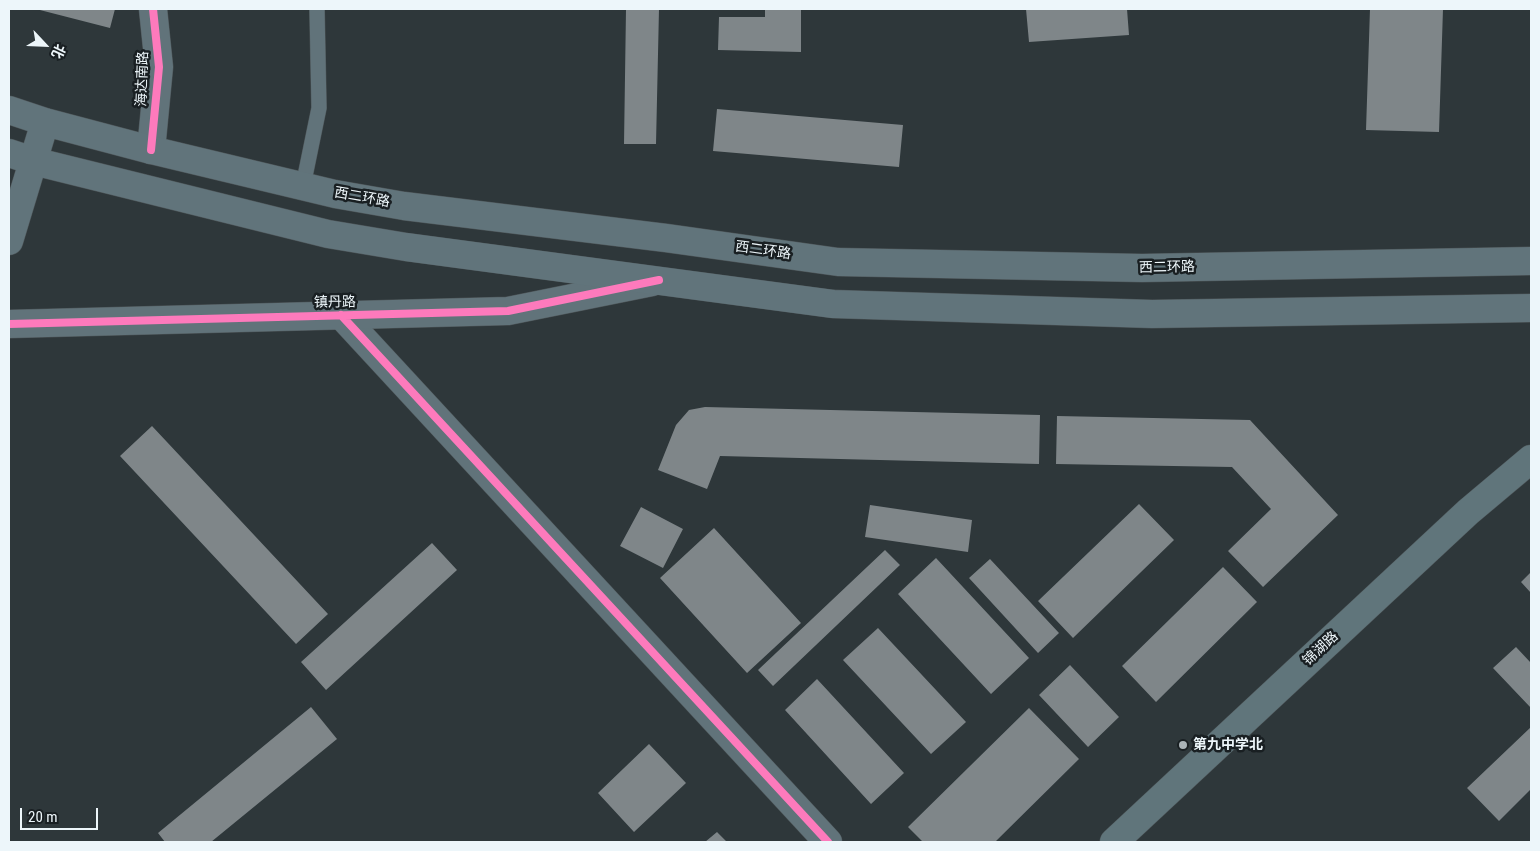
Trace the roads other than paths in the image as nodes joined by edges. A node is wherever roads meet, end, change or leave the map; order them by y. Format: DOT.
graph roads {
  1 [pos="153,9"];
  2 [pos="316,9"];
  3 [pos="9,110"];
  4 [pos="45,122"];
  5 [pos="151,150"];
  6 [pos="21,157"];
  7 [pos="303,186"];
  8 [pos="666,238"];
  9 [pos="9,240"];
  10 [pos="1531,261"];
  11 [pos="659,280"];
  12 [pos="1531,308"];
  13 [pos="341,315"];
  14 [pos="9,324"];
  15 [pos="1531,459"];
  16 [pos="828,842"];
  17 [pos="1114,842"];
  1 -- 5 [label="street, 海达南路"];
  2 -- 7 [label="lane"];
  3 -- 4 [label="main road, 西二环路"];
  4 -- 5 [label="main road, 西二环路"];
  4 -- 6 [label="main road"];
  5 -- 7 [label="main road, 西二环路"];
  6 -- 9 [label="main road"];
  6 -- 11 [label="main road"];
  7 -- 8 [label="main road, 西二环路"];
  8 -- 10 [label="main road, 西二环路"];
  8 -- 11 [label="main road"];
  11 -- 12 [label="main road"];
  11 -- 13 [label="street, 镇丹路"];
  13 -- 14 [label="street, 镇丹路"];
  13 -- 16 [label="street"];
  15 -- 17 [label="main road, 锦湖路"];
}
